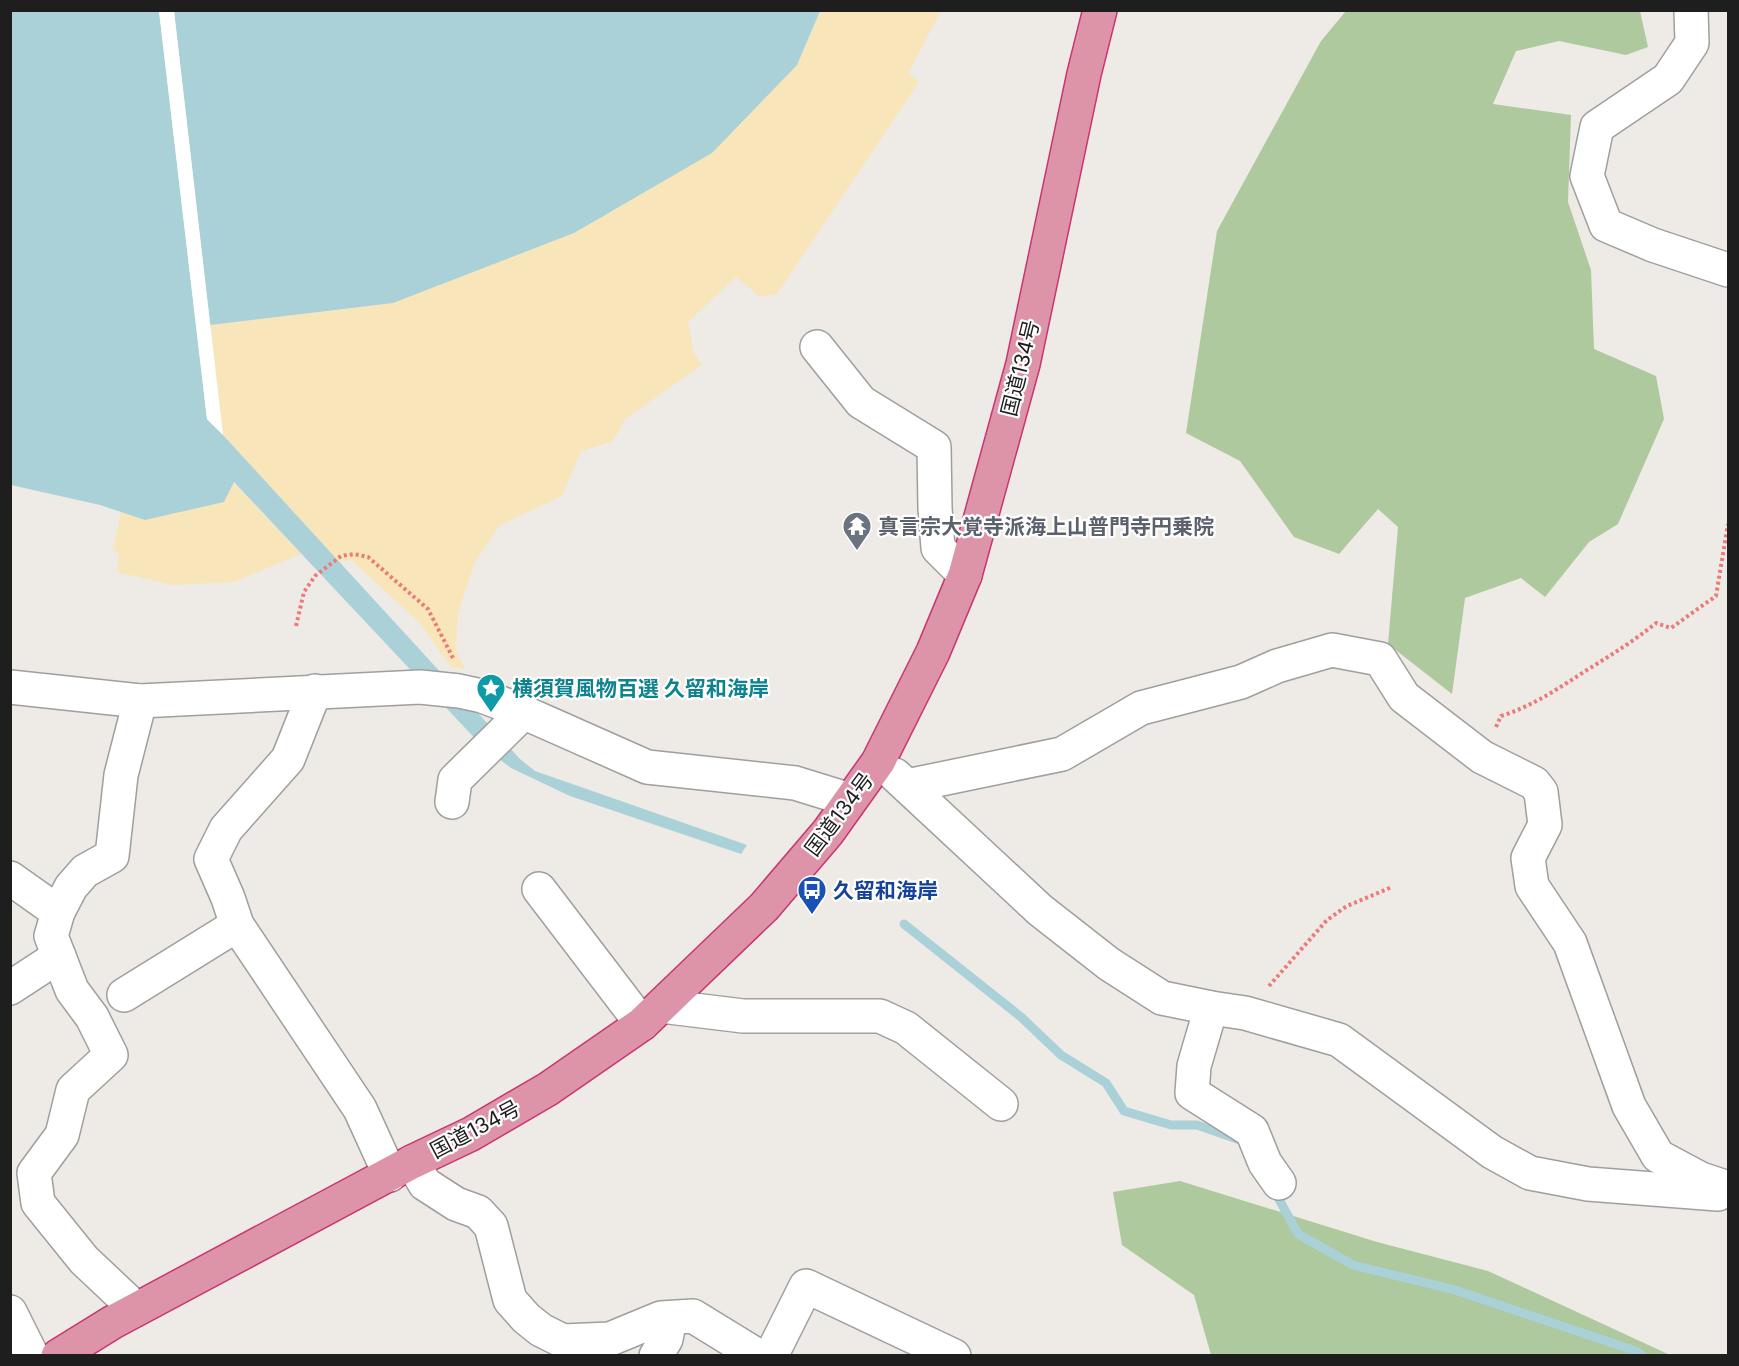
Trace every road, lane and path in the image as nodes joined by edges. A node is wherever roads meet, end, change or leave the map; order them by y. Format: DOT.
graph roads {
  1 [pos="1100,10"];
  2 [pos="1691,10"];
  3 [pos="1728,270"];
  4 [pos="817,346"];
  5 [pos="1728,524"];
  6 [pos="965,574"];
  7 [pos="296,626"];
  8 [pos="10,687"];
  9 [pos="315,692"];
  10 [pos="467,693"];
  11 [pos="140,701"];
  12 [pos="503,733"];
  13 [pos="1482,757"];
  14 [pos="878,762"];
  15 [pos="907,786"];
  16 [pos="850,800"];
  17 [pos="452,801"];
  18 [pos="10,878"];
  19 [pos="1392,887"];
  20 [pos="539,889"];
  21 [pos="58,912"];
  22 [pos="237,925"];
  23 [pos="59,956"];
  24 [pos="10,988"];
  25 [pos="124,995"];
  26 [pos="1211,1008"];
  27 [pos="1245,1013"];
  28 [pos="651,1015"];
  29 [pos="1001,1104"];
  30 [pos="401,1168"];
  31 [pos="1279,1183"];
  32 [pos="1728,1188"];
  33 [pos="1728,1195"];
  34 [pos="136,1309"];
  35 [pos="10,1312"];
  36 [pos="670,1318"];
  37 [pos="560,1348"];
  38 [pos="32,1356"];
  39 [pos="58,1356"];
  40 [pos="656,1356"];
  41 [pos="758,1356"];
  42 [pos="771,1356"];
  43 [pos="954,1356"];
  1 -- 6 [label="highway, 国道134号"];
  2 -- 3 [label="street"];
  4 -- 6 [label="street"];
  5 -- 13 [label="path"];
  6 -- 14 [label="highway, 国道134号"];
  7 -- 10 [label="path"];
  8 -- 11 [label="street"];
  9 -- 10 [label="street"];
  9 -- 11 [label="street"];
  9 -- 22 [label="street"];
  10 -- 12 [label="street"];
  11 -- 21 [label="street"];
  12 -- 16 [label="street"];
  12 -- 17 [label="street"];
  13 -- 15 [label="street"];
  13 -- 32 [label="street"];
  14 -- 15 [label="street"];
  14 -- 16 [label="highway, 国道134号"];
  15 -- 26 [label="street"];
  16 -- 28 [label="highway, 国道134号"];
  18 -- 21 [label="street"];
  19 -- 27 [label="path"];
  20 -- 28 [label="street"];
  21 -- 23 [label="street"];
  22 -- 25 [label="street"];
  22 -- 30 [label="street"];
  23 -- 24 [label="street"];
  23 -- 34 [label="street"];
  26 -- 27 [label="street"];
  26 -- 31 [label="street"];
  27 -- 33 [label="street"];
  28 -- 29 [label="street"];
  28 -- 30 [label="highway, 国道134号"];
  30 -- 34 [label="highway, 国道134号"];
  30 -- 37 [label="street"];
  34 -- 39 [label="highway, 国道134号"];
  35 -- 38 [label="street"];
  36 -- 37 [label="street"];
  36 -- 40 [label="street"];
  36 -- 41 [label="street"];
  42 -- 43 [label="street"];
}
